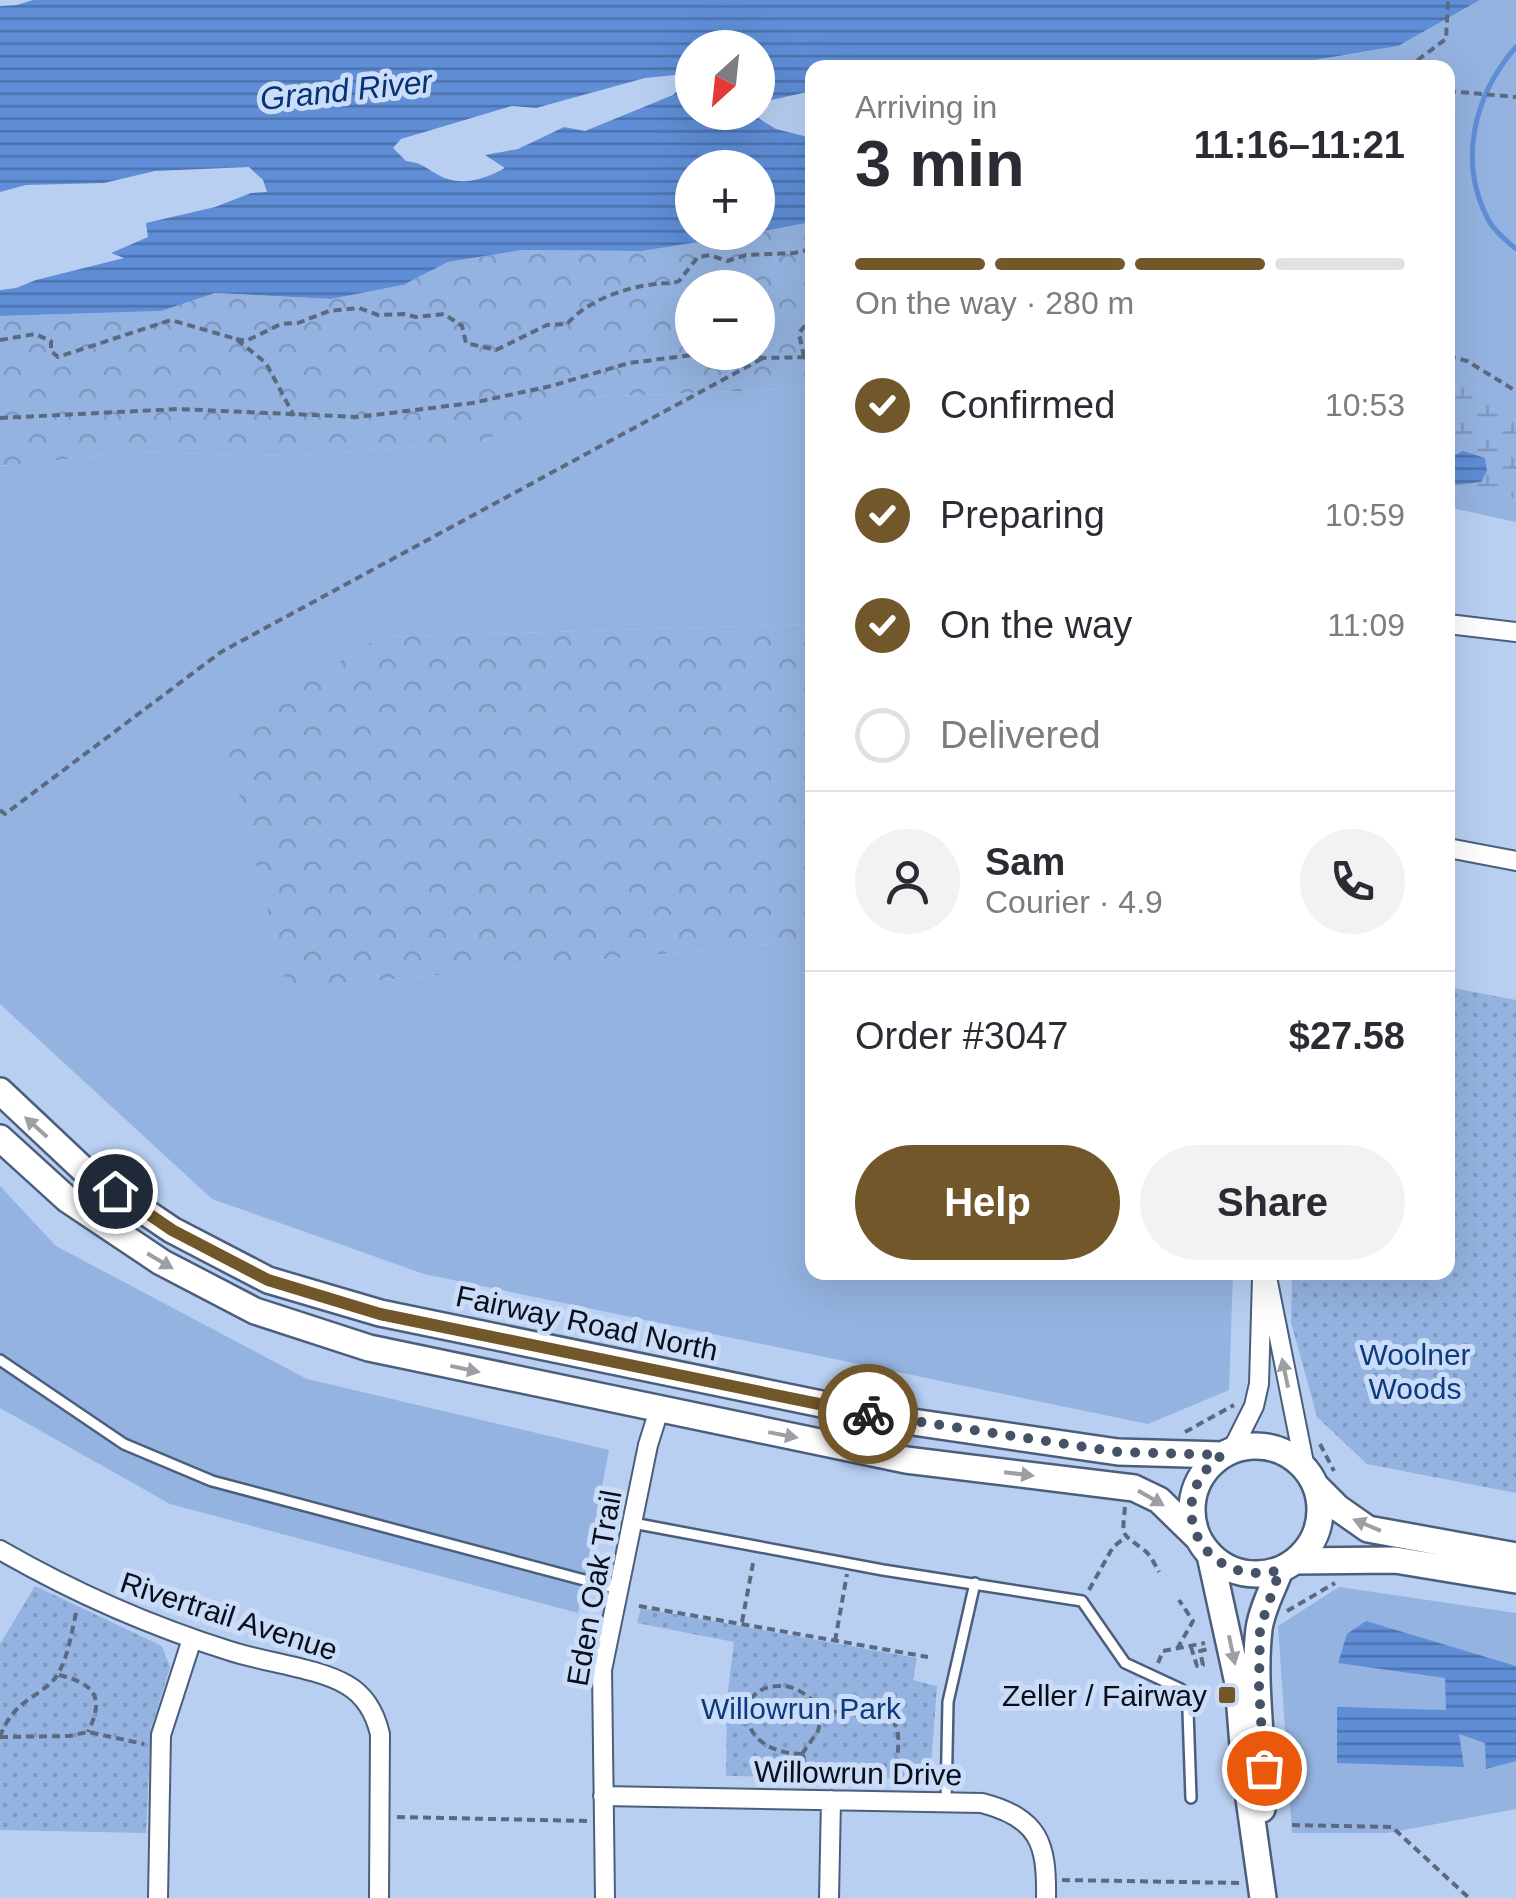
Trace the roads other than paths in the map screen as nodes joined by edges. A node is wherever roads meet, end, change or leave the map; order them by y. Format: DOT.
graph roads {
  1 [pos="1455,625"];
  2 [pos="1516,632"];
  3 [pos="1455,849"];
  4 [pos="1516,861"];
  5 [pos="0,1091"];
  6 [pos="0,1138"];
  7 [pos="1264,1280"];
  8 [pos="1266,1280"];
  9 [pos="0,1360"];
  10 [pos="659,1410"];
  11 [pos="1227,1452"];
  12 [pos="1321,1479"];
  13 [pos="631,1523"];
  14 [pos="1204,1546"];
  15 [pos="0,1550"];
  16 [pos="1516,1556"];
  17 [pos="1288,1565"];
  18 [pos="1516,1580"];
  19 [pos="976,1583"];
  20 [pos="618,1589"];
  21 [pos="192,1638"];
  22 [pos="603,1796"];
  23 [pos="1191,1798"];
  24 [pos="831,1800"];
  25 [pos="946,1802"];
  26 [pos="1259,1859"];
  27 [pos="1253,1890"];
  28 [pos="158,1898"];
  29 [pos="379,1898"];
  30 [pos="605,1898"];
  31 [pos="830,1898"];
  32 [pos="1046,1898"];
  1 -- 2 [label="street"];
  3 -- 4 [label="street"];
  11 -- 5 [label="main road, Fairway Road North, one-way"];
  6 -- 10 [label="main road, one-way"];
  7 -- 11 [label="street"];
  12 -- 8 [label="street, one-way"];
  9 -- 20 [label="lane"];
  10 -- 13 [label="street, Eden Oak Trail"];
  10 -- 14 [label="main road, one-way"];
  11 -- 12 [label="main road"];
  11 -- 14 [label="main road"];
  16 -- 12 [label="main road, one-way"];
  12 -- 17 [label="main road"];
  13 -- 19 [label="lane"];
  13 -- 20 [label="street, Eden Oak Trail"];
  14 -- 17 [label="main road"];
  14 -- 26 [label="main road, one-way"];
  15 -- 21 [label="street, Rivertrail Avenue"];
  17 -- 18 [label="main road"];
  17 -- 26 [label="main road"];
  19 -- 23 [label="lane"];
  19 -- 25 [label="lane"];
  20 -- 22 [label="street, Eden Oak Trail"];
  21 -- 28 [label="street"];
  21 -- 29 [label="street, Rivertrail Avenue"];
  22 -- 24 [label="street, Willowrun Drive"];
  22 -- 30 [label="street, Eden Oak Trail"];
  24 -- 25 [label="street, Willowrun Drive"];
  24 -- 31 [label="street"];
  25 -- 32 [label="street, Willowrun Drive"];
  26 -- 27 [label="main road"];
}
